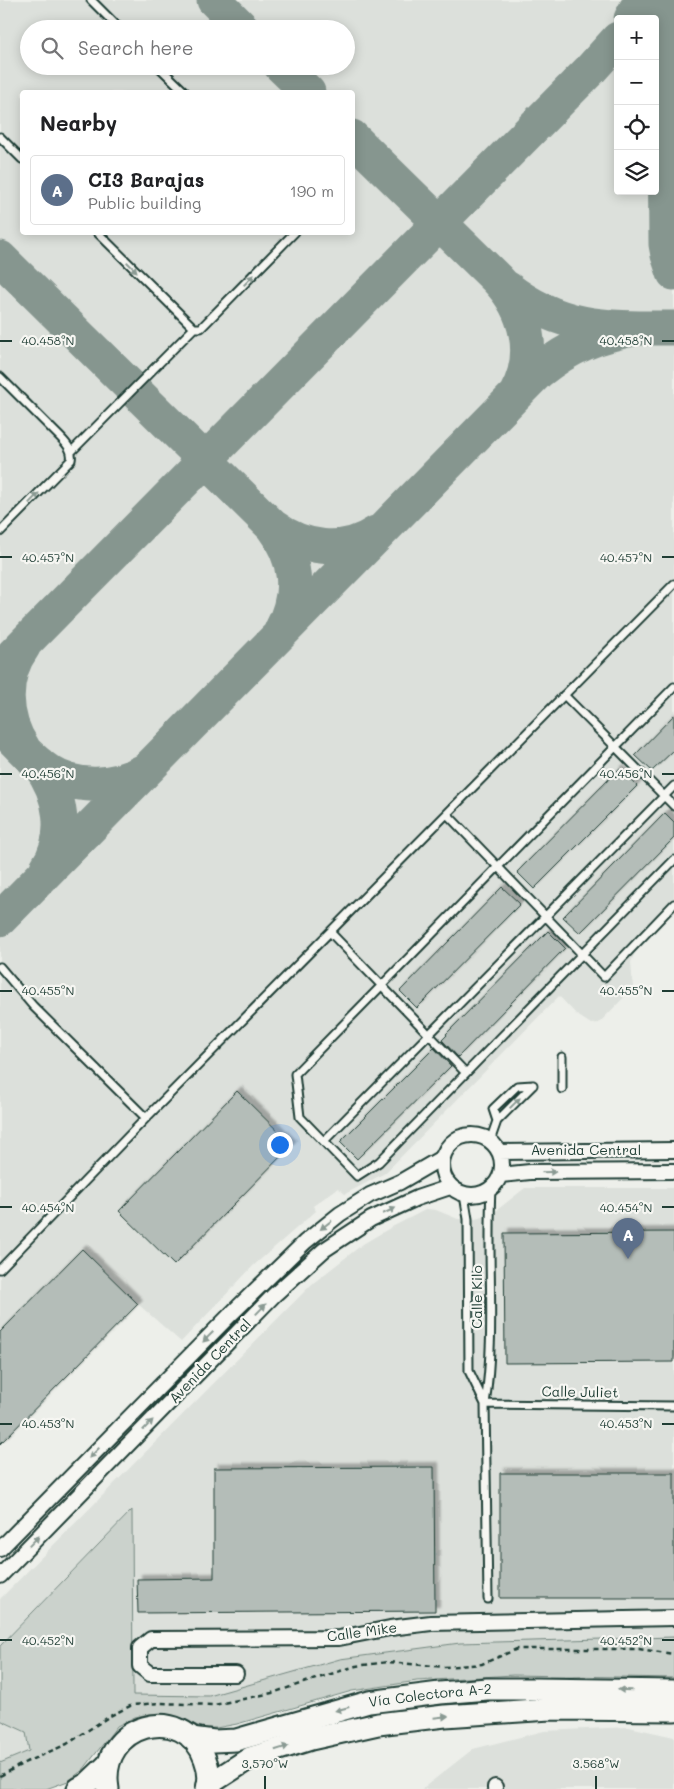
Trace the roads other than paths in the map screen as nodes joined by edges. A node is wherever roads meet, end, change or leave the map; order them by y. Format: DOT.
graph roads {
  1 [pos="91,0"];
  2 [pos="111,20"];
  3 [pos="167,75"];
  4 [pos="183,90"];
  5 [pos="0,137"];
  6 [pos="20,157"];
  7 [pos="100,235"];
  8 [pos="292,235"];
  9 [pos="194,328"];
  10 [pos="0,377"];
  11 [pos="71,452"];
  12 [pos="0,532"];
  13 [pos="674,584"];
  14 [pos="674,687"];
  15 [pos="564,695"];
  16 [pos="615,747"];
  17 [pos="674,786"];
  18 [pos="664,796"];
  19 [pos="674,806"];
  20 [pos="447,814"];
  21 [pos="674,860"];
  22 [pos="498,867"];
  23 [pos="674,904"];
  24 [pos="546,916"];
  25 [pos="330,932"];
  26 [pos="582,954"];
  27 [pos="0,967"];
  28 [pos="382,985"];
  29 [pos="430,1034"];
  30 [pos="562,1057"];
  31 [pos="466,1073"];
  32 [pos="562,1089"];
  33 [pos="146,1118"];
  34 [pos="497,1121"];
  35 [pos="324,1141"];
  36 [pos="494,1147"];
  37 [pos="674,1150"];
  38 [pos="443,1156"];
  39 [pos="674,1171"];
  40 [pos="500,1175"];
  41 [pos="450,1187"];
  42 [pos="491,1189"];
  43 [pos="464,1195"];
  44 [pos="0,1269"];
  45 [pos="485,1404"];
  46 [pos="674,1406"];
  47 [pos="0,1549"];
  48 [pos="0,1576"];
  49 [pos="488,1599"];
  50 [pos="674,1618"];
  51 [pos="236,1674"];
  52 [pos="674,1691"];
  53 [pos="674,1710"];
  54 [pos="192,1738"];
  55 [pos="108,1764"];
  56 [pos="208,1787"];
  57 [pos="78,1789"];
  58 [pos="108,1789"];
  1 -- 2 [label="lane"];
  3 -- 4 [label="lane"];
  5 -- 6 [label="lane"];
  7 -- 9 [label="lane, one-way"];
  9 -- 8 [label="lane, one-way"];
  9 -- 11 [label="lane"];
  10 -- 11 [label="lane"];
  12 -- 11 [label="lane, one-way"];
  13 -- 15 [label="lane"];
  14 -- 16 [label="lane"];
  15 -- 16 [label="lane"];
  15 -- 20 [label="lane"];
  16 -- 18 [label="lane"];
  16 -- 22 [label="lane"];
  17 -- 18 [label="lane"];
  18 -- 19 [label="lane"];
  18 -- 24 [label="lane"];
  20 -- 22 [label="lane"];
  20 -- 25 [label="lane"];
  21 -- 26 [label="lane"];
  22 -- 24 [label="lane"];
  22 -- 28 [label="lane"];
  23 -- 26 [label="lane"];
  24 -- 26 [label="lane"];
  24 -- 29 [label="lane"];
  25 -- 28 [label="lane"];
  25 -- 33 [label="lane"];
  26 -- 31 [label="lane"];
  27 -- 33 [label="lane"];
  28 -- 29 [label="lane"];
  28 -- 35 [label="lane"];
  29 -- 31 [label="lane"];
  29 -- 35 [label="lane"];
  30 -- 32 [label="lane"];
  31 -- 35 [label="lane"];
  33 -- 44 [label="lane"];
  34 -- 34 [label="lane, one-way"];
  34 -- 36 [label="lane"];
  36 -- 37 [label="street, Avenida Central"];
  36 -- 38 [label="street"];
  36 -- 40 [label="street"];
  38 -- 41 [label="street"];
  38 -- 47 [label="street, Avenida Central, one-way"];
  40 -- 39 [label="street, Avenida Central, one-way"];
  40 -- 42 [label="street"];
  41 -- 43 [label="street"];
  48 -- 41 [label="street, Avenida Central, one-way"];
  42 -- 43 [label="street"];
  42 -- 45 [label="lane, Calle Kilo"];
  43 -- 45 [label="lane, Calle Kilo"];
  45 -- 46 [label="lane, Calle Juliet"];
  45 -- 49 [label="lane, Calle Kilo"];
  50 -- 51 [label="street, Calle Mike"];
  52 -- 54 [label="main road, Vía Colectora A-2, one-way"];
  56 -- 53 [label="main road, one-way"];
  54 -- 55 [label="main road"];
  54 -- 56 [label="main road"];
  55 -- 57 [label="main road"];
  55 -- 58 [label="main road"];
}
